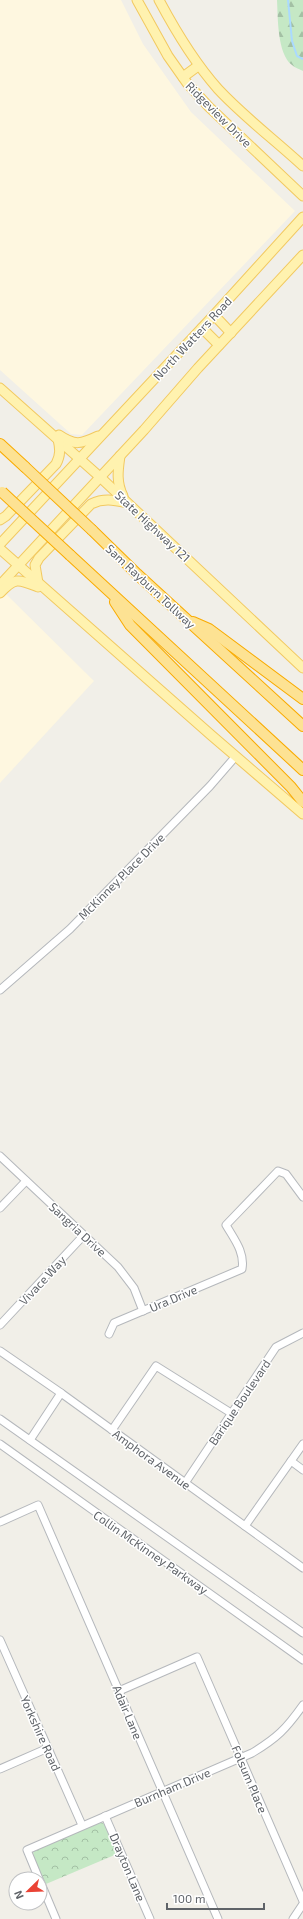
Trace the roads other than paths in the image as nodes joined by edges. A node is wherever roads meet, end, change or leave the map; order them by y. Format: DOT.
graph roads {
  1 [pos="137,0"];
  2 [pos="159,0"];
  3 [pos="198,66"];
  4 [pos="183,77"];
  5 [pos="303,166"];
  6 [pos="303,196"];
  7 [pos="303,217"];
  8 [pos="303,256"];
  9 [pos="214,315"];
  10 [pos="202,328"];
  11 [pos="231,333"];
  12 [pos="219,345"];
  13 [pos="0,388"];
  14 [pos="34,418"];
  15 [pos="103,433"];
  16 [pos="58,439"];
  17 [pos="0,444"];
  18 [pos="120,456"];
  19 [pos="80,459"];
  20 [pos="100,477"];
  21 [pos="1,491"];
  22 [pos="129,504"];
  23 [pos="0,520"];
  24 [pos="0,544"];
  25 [pos="0,549"];
  26 [pos="18,566"];
  27 [pos="0,585"];
  28 [pos="102,585"];
  29 [pos="42,586"];
  30 [pos="0,593"];
  31 [pos="187,620"];
  32 [pos="303,668"];
  33 [pos="303,699"];
  34 [pos="303,726"];
  35 [pos="236,756"];
  36 [pos="303,770"];
  37 [pos="303,802"];
  38 [pos="303,814"];
  39 [pos="0,990"];
  40 [pos="0,1156"];
  41 [pos="26,1181"];
  42 [pos="303,1197"];
  43 [pos="0,1208"];
  44 [pos="84,1235"];
  45 [pos="143,1311"];
  46 [pos="0,1325"];
  47 [pos="303,1333"];
  48 [pos="109,1334"];
  49 [pos="0,1351"];
  50 [pos="61,1393"];
  51 [pos="231,1413"];
  52 [pos="0,1420"];
  53 [pos="112,1430"];
  54 [pos="30,1440"];
  55 [pos="0,1444"];
  56 [pos="303,1444"];
  57 [pos="291,1461"];
  58 [pos="303,1470"];
  59 [pos="185,1483"];
  60 [pos="0,1522"];
  61 [pos="245,1526"];
  62 [pos="303,1568"];
  63 [pos="303,1633"];
  64 [pos="0,1640"];
  65 [pos="303,1660"];
  66 [pos="119,1691"];
  67 [pos="303,1705"];
  68 [pos="48,1748"];
  69 [pos="241,1758"];
  70 [pos="0,1769"];
  71 [pos="162,1791"];
  72 [pos="105,1816"];
  73 [pos="82,1825"];
  74 [pos="36,1871"];
  75 [pos="48,1900"];
  76 [pos="303,1901"];
  77 [pos="303,1904"];
  78 [pos="56,1919"];
  79 [pos="150,1919"];
  80 [pos="218,1919"];
  81 [pos="293,1919"];
  1 -- 4 [label="main road, Ridgeview Drive"];
  2 -- 3 [label="main road, Ridgeview Drive"];
  3 -- 4 [label="main road"];
  3 -- 5 [label="main road, Ridgeview Drive"];
  4 -- 6 [label="main road, Ridgeview Drive"];
  7 -- 9 [label="main road, North Watters Road"];
  8 -- 11 [label="main road, North Watters Road"];
  9 -- 10 [label="main road, North Watters Road"];
  9 -- 11 [label="main road"];
  10 -- 12 [label="main road"];
  10 -- 15 [label="main road, North Watters Road"];
  11 -- 12 [label="main road, North Watters Road"];
  12 -- 18 [label="main road, North Watters Road"];
  13 -- 14 [label="main road, State Highway 121"];
  14 -- 15 [label="main road"];
  14 -- 16 [label="main road, State Highway 121"];
  15 -- 19 [label="main road, North Watters Road"];
  16 -- 19 [label="main road, State Highway 121"];
  16 -- 23 [label="main road"];
  17 -- 31 [label="highway, Sam Rayburn Tollway, bridge"];
  18 -- 20 [label="main road, North Watters Road"];
  18 -- 22 [label="main road"];
  19 -- 20 [label="main road, State Highway 121"];
  19 -- 24 [label="main road, North Watters Road"];
  20 -- 22 [label="main road, State Highway 121"];
  20 -- 26 [label="main road, North Watters Road"];
  21 -- 28 [label="highway, bridge"];
  22 -- 29 [label="main road"];
  22 -- 32 [label="main road, State Highway 121"];
  25 -- 26 [label="main road"];
  26 -- 27 [label="main road, North Watters Road"];
  26 -- 29 [label="main road"];
  28 -- 36 [label="highway"];
  28 -- 37 [label="highway"];
  29 -- 30 [label="main road"];
  29 -- 35 [label="main road"];
  31 -- 33 [label="highway"];
  31 -- 34 [label="highway, Sam Rayburn Tollway"];
  35 -- 38 [label="main road"];
  35 -- 39 [label="street, McKinney Place Drive"];
  40 -- 41 [label="street, Sangria Drive"];
  41 -- 43 [label="street"];
  41 -- 44 [label="street, Sangria Drive"];
  42 -- 45 [label="street, Ura Drive"];
  44 -- 45 [label="street, Sangria Drive"];
  44 -- 46 [label="street, Vivace Way"];
  45 -- 48 [label="street, Ura Drive"];
  47 -- 51 [label="street, Barique Boulevard"];
  49 -- 50 [label="street, Amphora Avenue"];
  50 -- 53 [label="street, Amphora Avenue"];
  50 -- 54 [label="street"];
  51 -- 53 [label="street"];
  51 -- 59 [label="street, Barique Boulevard"];
  52 -- 54 [label="street, Collin McKinney Parkway"];
  53 -- 59 [label="street, Amphora Avenue"];
  54 -- 63 [label="street, Collin McKinney Parkway"];
  55 -- 65 [label="street, Collin McKinney Parkway"];
  56 -- 57 [label="street"];
  57 -- 58 [label="street"];
  57 -- 61 [label="street"];
  59 -- 61 [label="street, Amphora Avenue"];
  60 -- 66 [label="street, Adair Lane"];
  61 -- 62 [label="street, Amphora Avenue"];
  64 -- 68 [label="street, Yorkshire Road"];
  66 -- 69 [label="street, Folsum Place"];
  66 -- 71 [label="street, Adair Lane"];
  67 -- 69 [label="street, Burnham Drive"];
  68 -- 70 [label="street"];
  68 -- 73 [label="street, Yorkshire Road"];
  69 -- 71 [label="street, Burnham Drive"];
  69 -- 76 [label="street, Folsum Place"];
  71 -- 72 [label="street, Burnham Drive"];
  71 -- 80 [label="street, Adair Lane"];
  72 -- 73 [label="street, Burnham Drive"];
  72 -- 79 [label="street, Drayton Lane"];
  73 -- 74 [label="street, Burnham Drive"];
  75 -- 78 [label="street"];
  77 -- 81 [label="street"];
}
